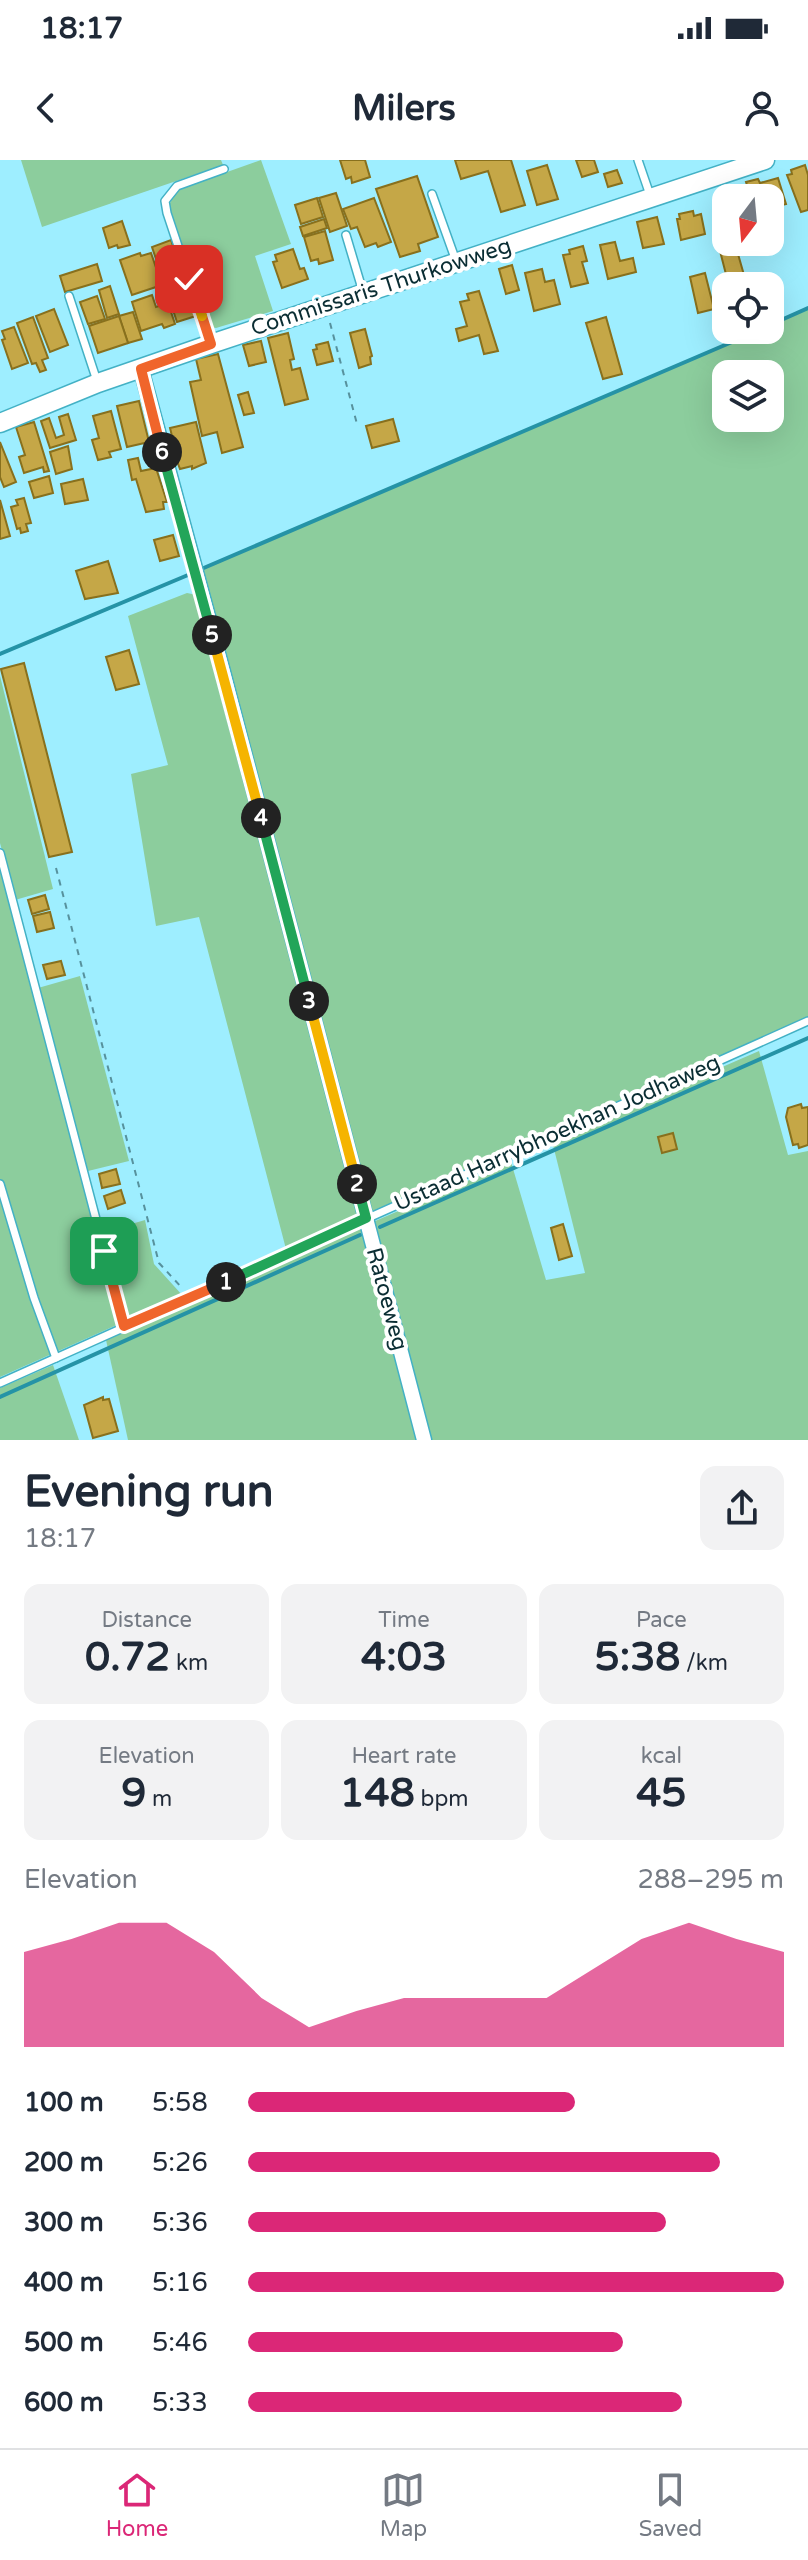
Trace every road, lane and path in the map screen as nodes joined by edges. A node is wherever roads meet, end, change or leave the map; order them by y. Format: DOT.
graph roads {
  1 [pos="638,160"];
  2 [pos="765,160"];
  3 [pos="224,169"];
  4 [pos="432,194"];
  5 [pos="651,197"];
  6 [pos="346,235"];
  7 [pos="457,263"];
  8 [pos="364,294"];
  9 [pos="69,296"];
  10 [pos="325,307"];
  11 [pos="211,344"];
  12 [pos="141,369"];
  13 [pos="98,383"];
  14 [pos="0,423"];
  15 [pos="357,424"];
  16 [pos="0,853"];
  17 [pos="56,868"];
  18 [pos="808,1021"];
  19 [pos="0,1184"];
  20 [pos="366,1218"];
  21 [pos="193,1297"];
  22 [pos="124,1326"];
  23 [pos="56,1358"];
  24 [pos="0,1383"];
  25 [pos="424,1440"];
  1 -- 5 [label="lane"];
  2 -- 5 [label="main road, Commissaris Thurkowweg"];
  3 -- 11 [label="lane"];
  4 -- 7 [label="lane"];
  5 -- 7 [label="main road, Commissaris Thurkowweg"];
  6 -- 8 [label="lane"];
  7 -- 8 [label="main road, Commissaris Thurkowweg"];
  8 -- 10 [label="main road, Commissaris Thurkowweg"];
  9 -- 13 [label="lane"];
  10 -- 11 [label="main road, Commissaris Thurkowweg"];
  10 -- 15 [label="path"];
  11 -- 12 [label="main road, Commissaris Thurkowweg"];
  12 -- 13 [label="main road, Commissaris Thurkowweg"];
  12 -- 20 [label="street, Ratoeweg"];
  13 -- 14 [label="main road, Commissaris Thurkowweg"];
  16 -- 22 [label="lane"];
  17 -- 21 [label="path"];
  18 -- 20 [label="lane, Ustaad Harrybhoekhan Jodhaweg"];
  19 -- 23 [label="lane"];
  20 -- 21 [label="lane, Ustaad Harrybhoekhan Jodhaweg"];
  20 -- 25 [label="street, Ratoeweg"];
  21 -- 22 [label="lane, Ustaad Harrybhoekhan Jodhaweg"];
  22 -- 23 [label="lane, Ustaad Harrybhoekhan Jodhaweg"];
  23 -- 24 [label="lane, Ustaad Harrybhoekhan Jodhaweg"];
}
